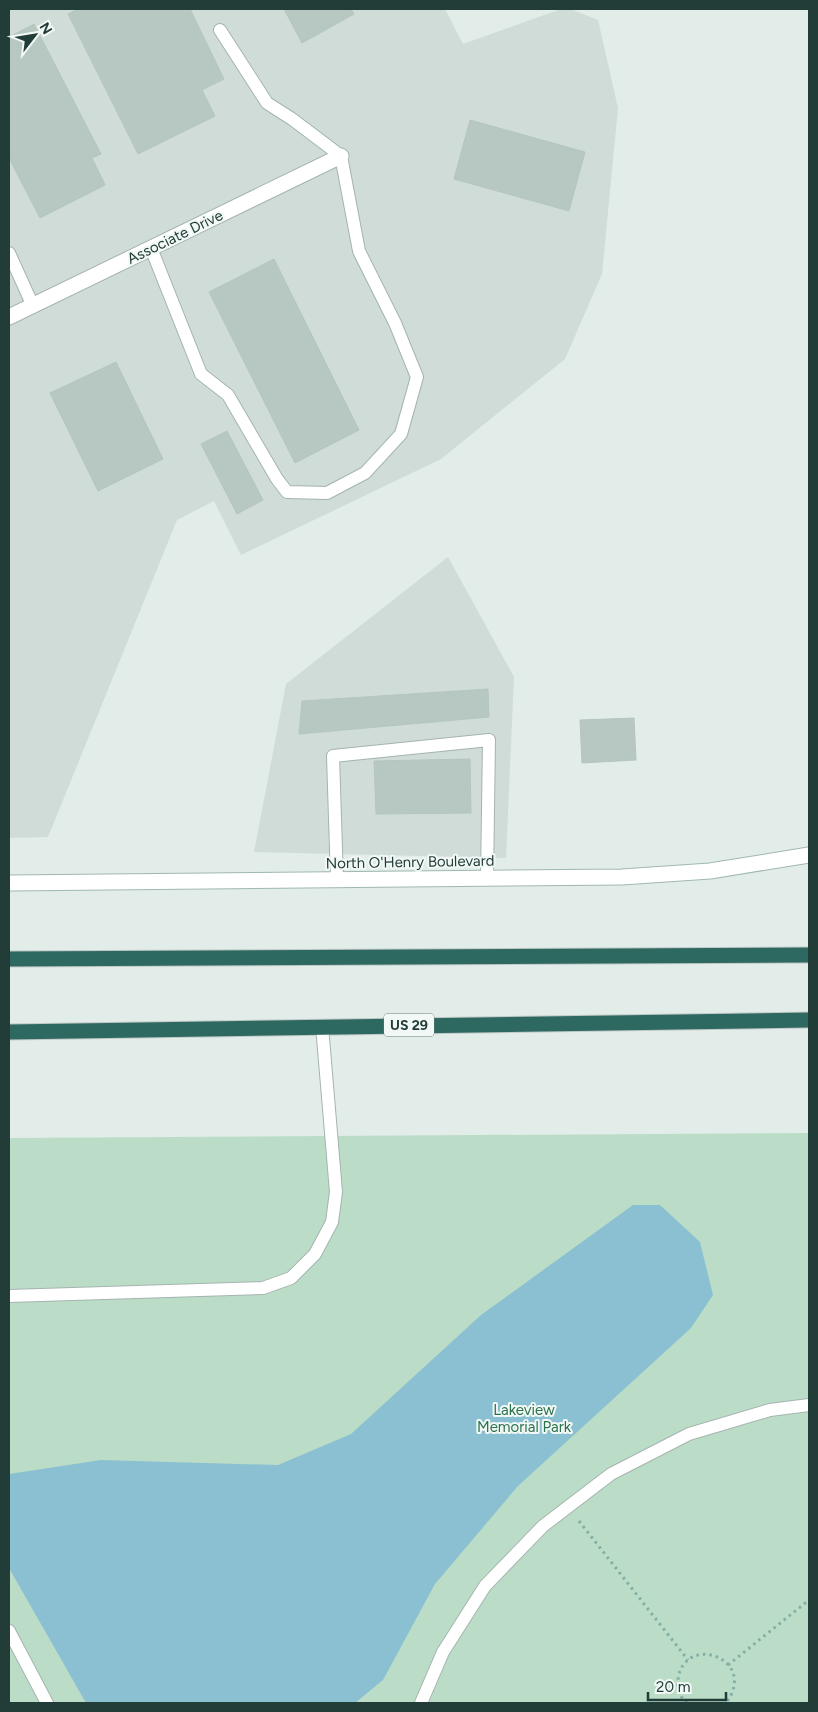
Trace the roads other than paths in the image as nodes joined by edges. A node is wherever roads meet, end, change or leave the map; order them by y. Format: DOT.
graph roads {
  1 [pos="220,30"];
  2 [pos="341,156"];
  3 [pos="151,248"];
  4 [pos="9,253"];
  5 [pos="33,306"];
  6 [pos="9,317"];
  7 [pos="809,855"];
  8 [pos="487,878"];
  9 [pos="337,880"];
  10 [pos="9,883"];
  11 [pos="809,954"];
  12 [pos="9,959"];
  13 [pos="809,1020"];
  14 [pos="322,1026"];
  15 [pos="9,1032"];
  16 [pos="9,1296"];
  17 [pos="809,1405"];
  18 [pos="9,1631"];
  19 [pos="48,1703"];
  20 [pos="421,1703"];
  1 -- 2 [label="lane"];
  2 -- 3 [label="street, Associate Drive"];
  2 -- 3 [label="lane"];
  3 -- 5 [label="street, Associate Drive"];
  4 -- 5 [label="lane"];
  5 -- 6 [label="street, Associate Drive"];
  7 -- 8 [label="street, North O'Henry Boulevard"];
  8 -- 9 [label="street, North O'Henry Boulevard"];
  8 -- 9 [label="lane"];
  9 -- 10 [label="street, North O'Henry Boulevard"];
  11 -- 12 [label="highway"];
  13 -- 14 [label="highway, US 29"];
  14 -- 15 [label="highway, US 29"];
  14 -- 16 [label="lane"];
  17 -- 20 [label="lane"];
  18 -- 19 [label="lane"];
}
